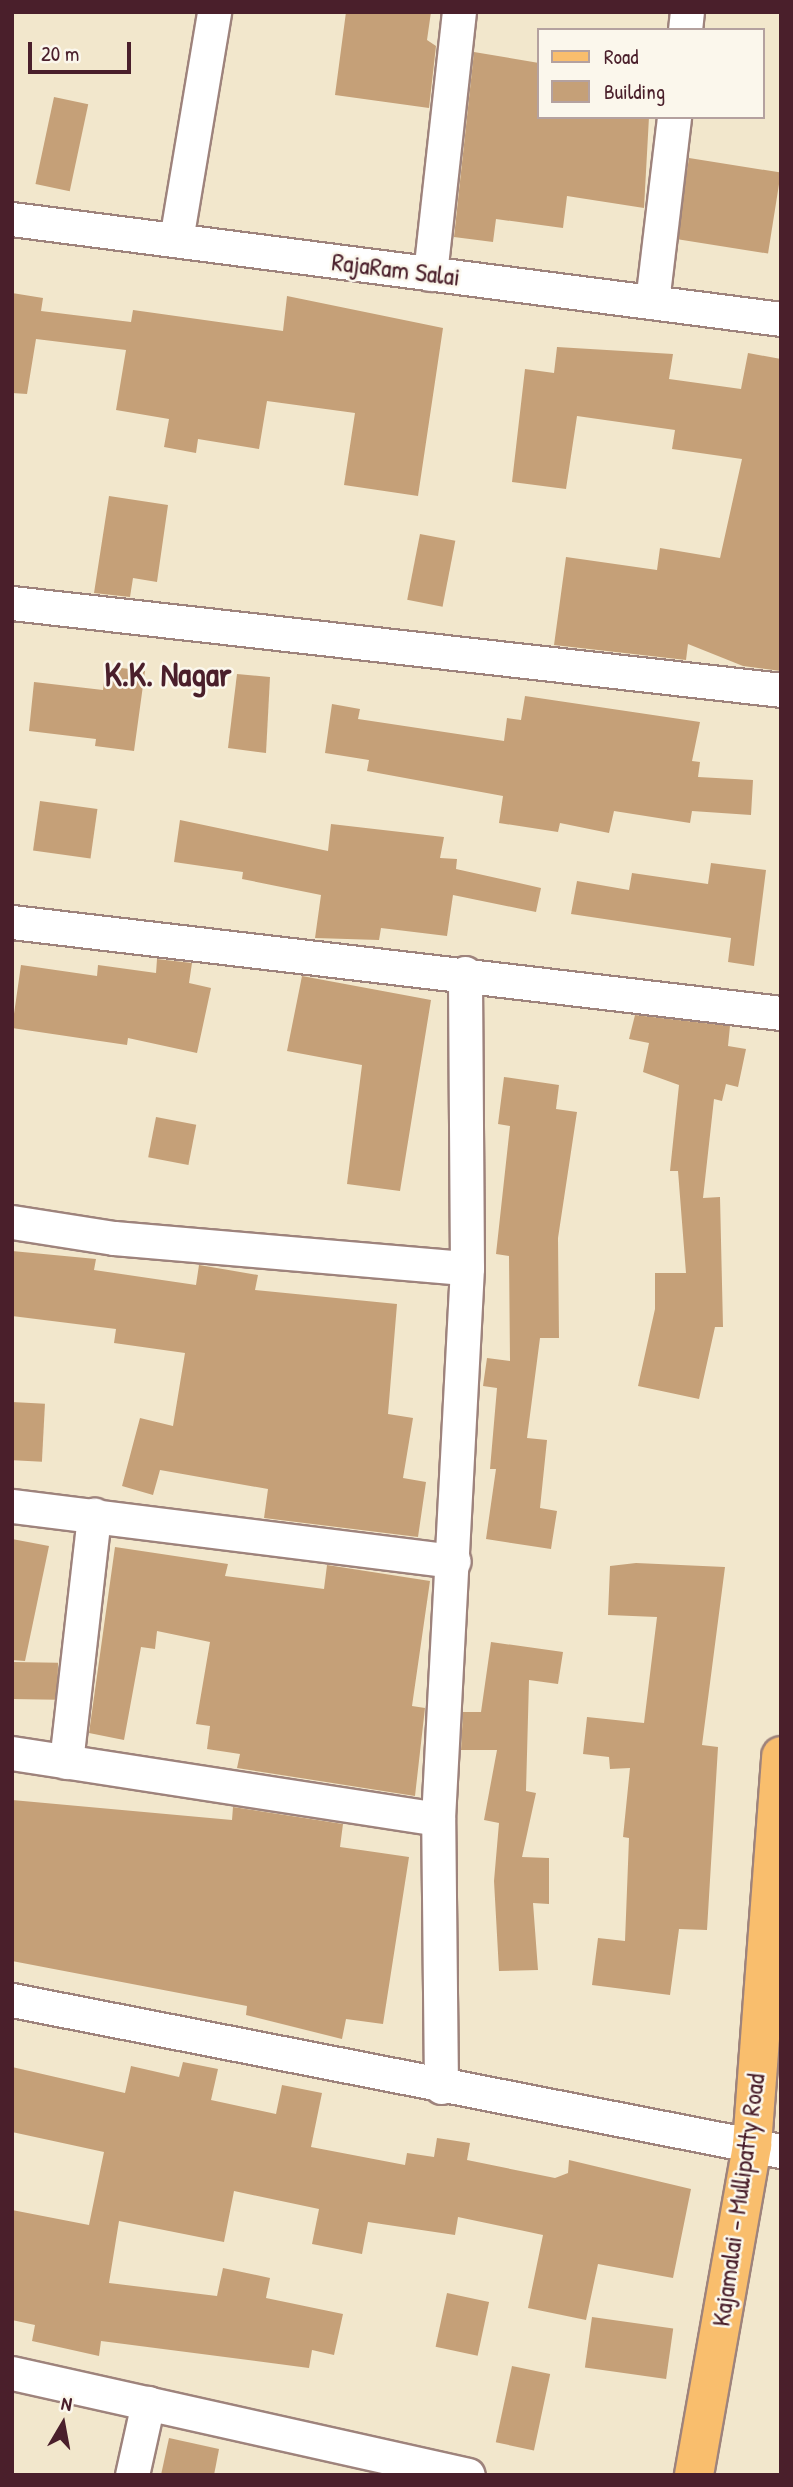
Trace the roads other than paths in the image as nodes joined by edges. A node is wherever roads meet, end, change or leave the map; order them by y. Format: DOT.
graph roads {
  1 [pos="214,12"];
  2 [pos="459,12"];
  3 [pos="674,119"];
  4 [pos="12,219"];
  5 [pos="176,240"];
  6 [pos="430,274"];
  7 [pos="652,302"];
  8 [pos="781,319"];
  9 [pos="12,603"];
  10 [pos="781,690"];
  11 [pos="12,922"];
  12 [pos="465,973"];
  13 [pos="781,1013"];
  14 [pos="12,1222"];
  15 [pos="467,1268"];
  16 [pos="12,1506"];
  17 [pos="94,1515"];
  18 [pos="454,1561"];
  19 [pos="12,1753"];
  20 [pos="781,1756"];
  21 [pos="66,1762"];
  22 [pos="438,1819"];
  23 [pos="12,2000"];
  24 [pos="441,2087"];
  25 [pos="766,2148"];
  26 [pos="12,2373"];
  27 [pos="148,2403"];
  28 [pos="132,2475"];
  29 [pos="468,2475"];
  30 [pos="694,2475"];
  1 -- 5 [label="street"];
  2 -- 6 [label="street"];
  3 -- 7 [label="street"];
  4 -- 5 [label="street, RajaRam Salai"];
  5 -- 6 [label="street, RajaRam Salai"];
  6 -- 7 [label="street, RajaRam Salai"];
  7 -- 8 [label="street, RajaRam Salai"];
  9 -- 10 [label="street"];
  11 -- 12 [label="street"];
  12 -- 13 [label="street"];
  12 -- 15 [label="street"];
  14 -- 15 [label="street"];
  15 -- 18 [label="street"];
  16 -- 17 [label="street"];
  17 -- 18 [label="street"];
  17 -- 21 [label="street"];
  18 -- 22 [label="street"];
  19 -- 21 [label="street"];
  20 -- 25 [label="main road, Kajamalai - Mullipatty Road"];
  21 -- 22 [label="street"];
  22 -- 24 [label="street"];
  23 -- 24 [label="street"];
  24 -- 25 [label="street"];
  25 -- 30 [label="main road, Kajamalai - Mullipatty Road"];
  26 -- 27 [label="street"];
  27 -- 28 [label="street"];
  27 -- 29 [label="street"];
}
